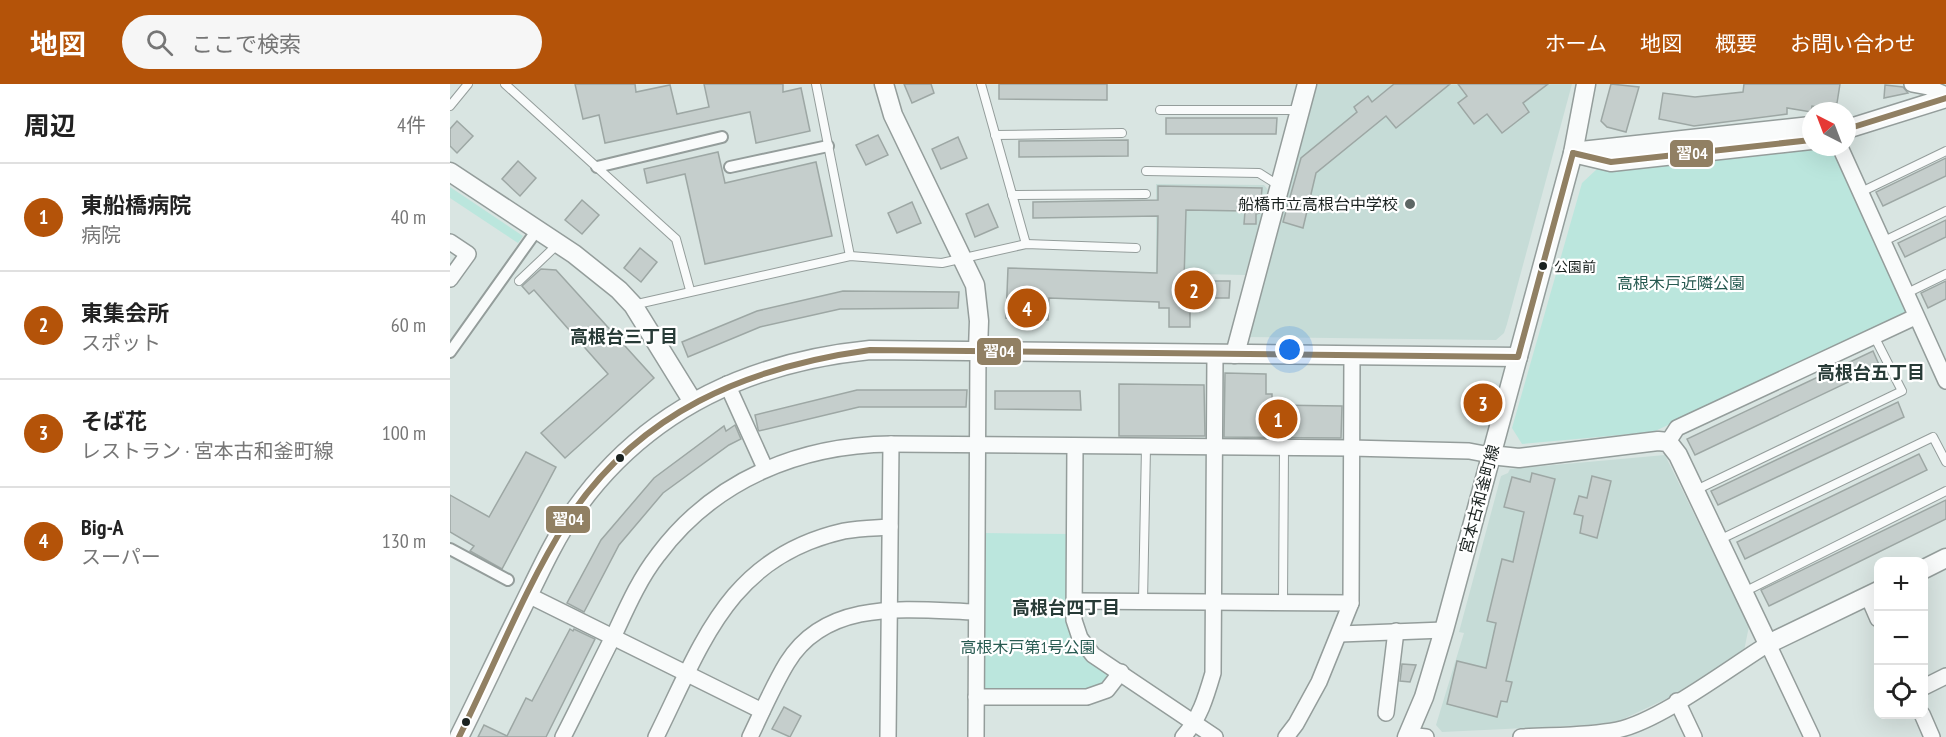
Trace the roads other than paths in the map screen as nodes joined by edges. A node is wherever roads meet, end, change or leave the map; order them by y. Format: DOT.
graph roads {
  1 [pos="468,84"];
  2 [pos="505,84"];
  3 [pos="816,84"];
  4 [pos="884,84"];
  5 [pos="981,84"];
  6 [pos="1307,84"];
  7 [pos="1586,84"];
  8 [pos="1912,84"];
  9 [pos="1946,96"];
  10 [pos="450,106"];
  11 [pos="1160,110"];
  12 [pos="1300,110"];
  13 [pos="1856,126"];
  14 [pos="1802,127"];
  15 [pos="1122,133"];
  16 [pos="995,135"];
  17 [pos="722,137"];
  18 [pos="1802,141"];
  19 [pos="828,146"];
  20 [pos="1946,151"];
  21 [pos="1573,153"];
  22 [pos="1844,156"];
  23 [pos="597,167"];
  24 [pos="730,167"];
  25 [pos="1146,171"];
  26 [pos="450,172"];
  27 [pos="1280,186"];
  28 [pos="1860,192"];
  29 [pos="1146,194"];
  30 [pos="1012,195"];
  31 [pos="1946,211"];
  32 [pos="532,237"];
  33 [pos="450,242"];
  34 [pos="1882,242"];
  35 [pos="559,243"];
  36 [pos="1026,244"];
  37 [pos="1136,248"];
  38 [pos="850,256"];
  39 [pos="964,259"];
  40 [pos="1946,274"];
  41 [pos="450,279"];
  42 [pos="519,281"];
  43 [pos="690,290"];
  44 [pos="1905,294"];
  45 [pos="633,305"];
  46 [pos="1915,317"];
  47 [pos="1874,336"];
  48 [pos="978,350"];
  49 [pos="450,351"];
  50 [pos="1235,354"];
  51 [pos="1215,355"];
  52 [pos="1352,356"];
  53 [pos="1518,357"];
  54 [pos="1945,376"];
  55 [pos="728,384"];
  56 [pos="693,402"];
  57 [pos="1668,442"];
  58 [pos="891,444"];
  59 [pos="978,445"];
  60 [pos="1075,446"];
  61 [pos="1146,447"];
  62 [pos="1216,447"];
  63 [pos="1284,448"];
  64 [pos="1352,448"];
  65 [pos="1490,455"];
  66 [pos="1946,462"];
  67 [pos="765,468"];
  68 [pos="1695,491"];
  69 [pos="1946,491"];
  70 [pos="890,527"];
  71 [pos="1719,540"];
  72 [pos="450,549"];
  73 [pos="1946,558"];
  74 [pos="1928,567"];
  75 [pos="508,580"];
  76 [pos="1743,592"];
  77 [pos="1873,593"];
  78 [pos="528,595"];
  79 [pos="1075,601"];
  80 [pos="1143,602"];
  81 [pos="1213,602"];
  82 [pos="1283,603"];
  83 [pos="1351,603"];
  84 [pos="890,610"];
  85 [pos="1876,611"];
  86 [pos="976,612"];
  87 [pos="1444,630"];
  88 [pos="1396,631"];
  89 [pos="1340,634"];
  90 [pos="613,637"];
  91 [pos="1768,644"];
  92 [pos="1121,672"];
  93 [pos="687,674"];
  94 [pos="1946,676"];
  95 [pos="1928,685"];
  96 [pos="976,697"];
  97 [pos="1677,701"];
  98 [pos="762,711"];
  99 [pos="1386,713"];
  100 [pos="1924,719"];
  101 [pos="1195,724"];
  102 [pos="1587,735"];
  103 [pos="1414,736"];
  104 [pos="459,737"];
  105 [pos="563,737"];
  106 [pos="656,737"];
  107 [pos="750,737"];
  108 [pos="888,737"];
  109 [pos="976,737"];
  110 [pos="1183,737"];
  111 [pos="1215,737"];
  112 [pos="1286,737"];
  113 [pos="1521,737"];
  114 [pos="1694,737"];
  115 [pos="1812,737"];
  116 [pos="1932,737"];
  1 -- 10 [label="lane"];
  2 -- 23 [label="lane"];
  3 -- 19 [label="lane"];
  4 -- 39 [label="street"];
  5 -- 16 [label="lane"];
  6 -- 12 [label="street"];
  7 -- 21 [label="street, 宮本古和釜町線"];
  8 -- 9 [label="street"];
  9 -- 13 [label="street"];
  11 -- 12 [label="lane"];
  12 -- 27 [label="street"];
  14 -- 21 [label="street"];
  15 -- 16 [label="lane"];
  16 -- 30 [label="lane"];
  17 -- 23 [label="street"];
  18 -- 21 [label="street"];
  19 -- 24 [label="street"];
  19 -- 38 [label="lane"];
  20 -- 28 [label="lane"];
  21 -- 53 [label="street, 宮本古和釜町線"];
  22 -- 28 [label="street"];
  23 -- 43 [label="lane"];
  25 -- 27 [label="lane"];
  26 -- 35 [label="street"];
  27 -- 50 [label="street"];
  28 -- 34 [label="street"];
  29 -- 30 [label="lane"];
  30 -- 36 [label="lane"];
  31 -- 34 [label="lane"];
  32 -- 49 [label="street"];
  33 -- 41 [label="street"];
  34 -- 44 [label="street"];
  35 -- 42 [label="lane"];
  35 -- 45 [label="street"];
  36 -- 37 [label="lane"];
  36 -- 39 [label="lane"];
  38 -- 39 [label="lane"];
  38 -- 43 [label="lane"];
  39 -- 48 [label="street"];
  40 -- 44 [label="lane"];
  43 -- 45 [label="lane"];
  44 -- 46 [label="street"];
  45 -- 56 [label="street"];
  46 -- 47 [label="street"];
  46 -- 54 [label="street"];
  47 -- 57 [label="street"];
  47 -- 68 [label="lane"];
  48 -- 51 [label="street"];
  48 -- 55 [label="street"];
  48 -- 59 [label="street"];
  50 -- 51 [label="street"];
  50 -- 52 [label="street"];
  51 -- 62 [label="street"];
  52 -- 53 [label="street"];
  52 -- 64 [label="street"];
  53 -- 65 [label="street, 宮本古和釜町線"];
  55 -- 56 [label="street"];
  55 -- 67 [label="street"];
  56 -- 78 [label="street"];
  57 -- 65 [label="street"];
  57 -- 68 [label="street"];
  58 -- 59 [label="street"];
  58 -- 67 [label="street"];
  58 -- 70 [label="street"];
  59 -- 60 [label="street"];
  59 -- 86 [label="street"];
  60 -- 61 [label="street"];
  60 -- 79 [label="street"];
  61 -- 62 [label="street"];
  61 -- 80 [label="lane"];
  62 -- 63 [label="street"];
  62 -- 81 [label="street"];
  63 -- 64 [label="street"];
  63 -- 82 [label="lane"];
  64 -- 65 [label="street"];
  64 -- 83 [label="street"];
  65 -- 87 [label="street, 宮本古和釜町線"];
  66 -- 71 [label="lane"];
  67 -- 90 [label="street"];
  68 -- 71 [label="street"];
  69 -- 76 [label="lane"];
  70 -- 84 [label="street"];
  70 -- 93 [label="street"];
  71 -- 76 [label="street"];
  72 -- 75 [label="street"];
  73 -- 74 [label="street"];
  76 -- 91 [label="street"];
  77 -- 85 [label="street"];
  77 -- 91 [label="street"];
  78 -- 90 [label="street"];
  78 -- 104 [label="street"];
  79 -- 80 [label="street"];
  79 -- 92 [label="street"];
  80 -- 81 [label="street"];
  81 -- 82 [label="street"];
  81 -- 101 [label="street"];
  82 -- 83 [label="street"];
  83 -- 89 [label="street"];
  84 -- 86 [label="street"];
  84 -- 98 [label="street"];
  84 -- 108 [label="street"];
  86 -- 96 [label="street"];
  87 -- 88 [label="street"];
  87 -- 103 [label="street, 宮本古和釜町線"];
  88 -- 89 [label="street"];
  88 -- 99 [label="street"];
  89 -- 112 [label="street"];
  90 -- 93 [label="street"];
  90 -- 105 [label="street"];
  91 -- 97 [label="street"];
  91 -- 115 [label="street"];
  92 -- 96 [label="street"];
  92 -- 101 [label="street"];
  93 -- 98 [label="street"];
  93 -- 106 [label="street"];
  94 -- 95 [label="street"];
  96 -- 109 [label="street"];
  97 -- 102 [label="street"];
  97 -- 114 [label="street"];
  98 -- 107 [label="street"];
  100 -- 116 [label="street"];
  101 -- 110 [label="street"];
  101 -- 111 [label="street"];
  102 -- 113 [label="street"];
}
